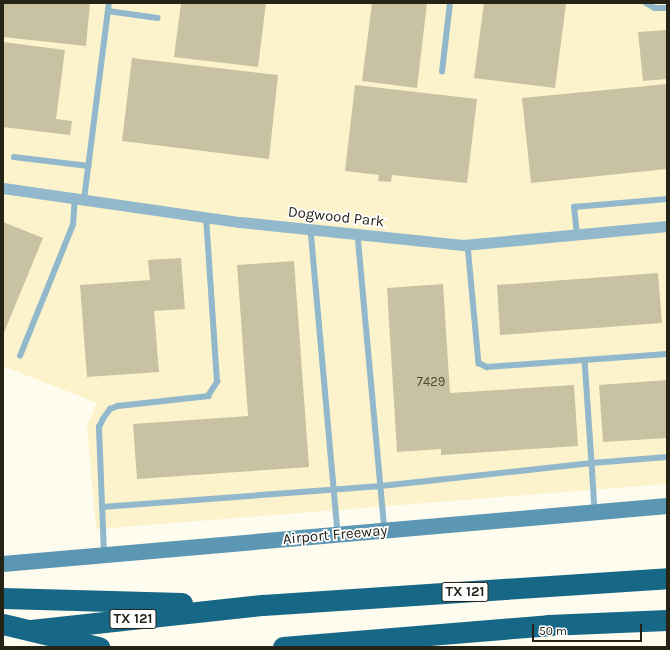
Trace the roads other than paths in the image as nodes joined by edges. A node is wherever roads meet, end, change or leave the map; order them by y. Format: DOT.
graph roads {
  1 [pos="108,3"];
  2 [pos="450,3"];
  3 [pos="646,3"];
  4 [pos="667,8"];
  5 [pos="108,11"];
  6 [pos="158,18"];
  7 [pos="442,72"];
  8 [pos="14,157"];
  9 [pos="88,166"];
  10 [pos="3,188"];
  11 [pos="667,198"];
  12 [pos="80,199"];
  13 [pos="206,217"];
  14 [pos="667,226"];
  15 [pos="312,230"];
  16 [pos="358,235"];
  17 [pos="577,235"];
  18 [pos="468,245"];
  19 [pos="667,354"];
  20 [pos="20,356"];
  21 [pos="585,360"];
  22 [pos="667,457"];
  23 [pos="592,463"];
  24 [pos="381,486"];
  25 [pos="335,488"];
  26 [pos="667,506"];
  27 [pos="102,507"];
  28 [pos="595,511"];
  29 [pos="385,530"];
  30 [pos="339,535"];
  31 [pos="104,555"];
  32 [pos="3,564"];
  33 [pos="667,578"];
  34 [pos="3,598"];
  35 [pos="263,605"];
  36 [pos="667,620"];
  37 [pos="3,624"];
  38 [pos="3,633"];
  39 [pos="292,646"];
  40 [pos="99,647"];
  41 [pos="355,647"];
  1 -- 5 [label="lane"];
  2 -- 7 [label="lane"];
  3 -- 4 [label="lane"];
  5 -- 6 [label="lane"];
  5 -- 9 [label="lane"];
  8 -- 9 [label="lane"];
  9 -- 12 [label="lane"];
  10 -- 12 [label="street, Dogwood Park"];
  11 -- 17 [label="lane"];
  12 -- 13 [label="street, Dogwood Park"];
  12 -- 20 [label="lane"];
  13 -- 15 [label="street, Dogwood Park"];
  13 -- 27 [label="lane"];
  14 -- 17 [label="street, Dogwood Park"];
  15 -- 16 [label="street, Dogwood Park"];
  15 -- 25 [label="lane"];
  16 -- 18 [label="street, Dogwood Park"];
  16 -- 24 [label="lane"];
  17 -- 18 [label="street, Dogwood Park"];
  18 -- 21 [label="lane"];
  19 -- 21 [label="lane"];
  21 -- 23 [label="lane"];
  22 -- 23 [label="lane"];
  23 -- 24 [label="lane"];
  23 -- 28 [label="lane"];
  24 -- 25 [label="lane"];
  24 -- 29 [label="lane"];
  25 -- 27 [label="lane"];
  25 -- 30 [label="lane"];
  26 -- 28 [label="main road, Airport Freeway"];
  27 -- 31 [label="lane"];
  28 -- 29 [label="main road, Airport Freeway"];
  29 -- 30 [label="main road, Airport Freeway"];
  30 -- 31 [label="main road, Airport Freeway"];
  31 -- 32 [label="main road, Airport Freeway"];
  33 -- 35 [label="highway, TX 121"];
  34 -- 35 [label="highway"];
  35 -- 38 [label="highway, TX 121"];
  36 -- 39 [label="highway"];
  37 -- 40 [label="highway, bridge"];
  39 -- 41 [label="highway"];
}
